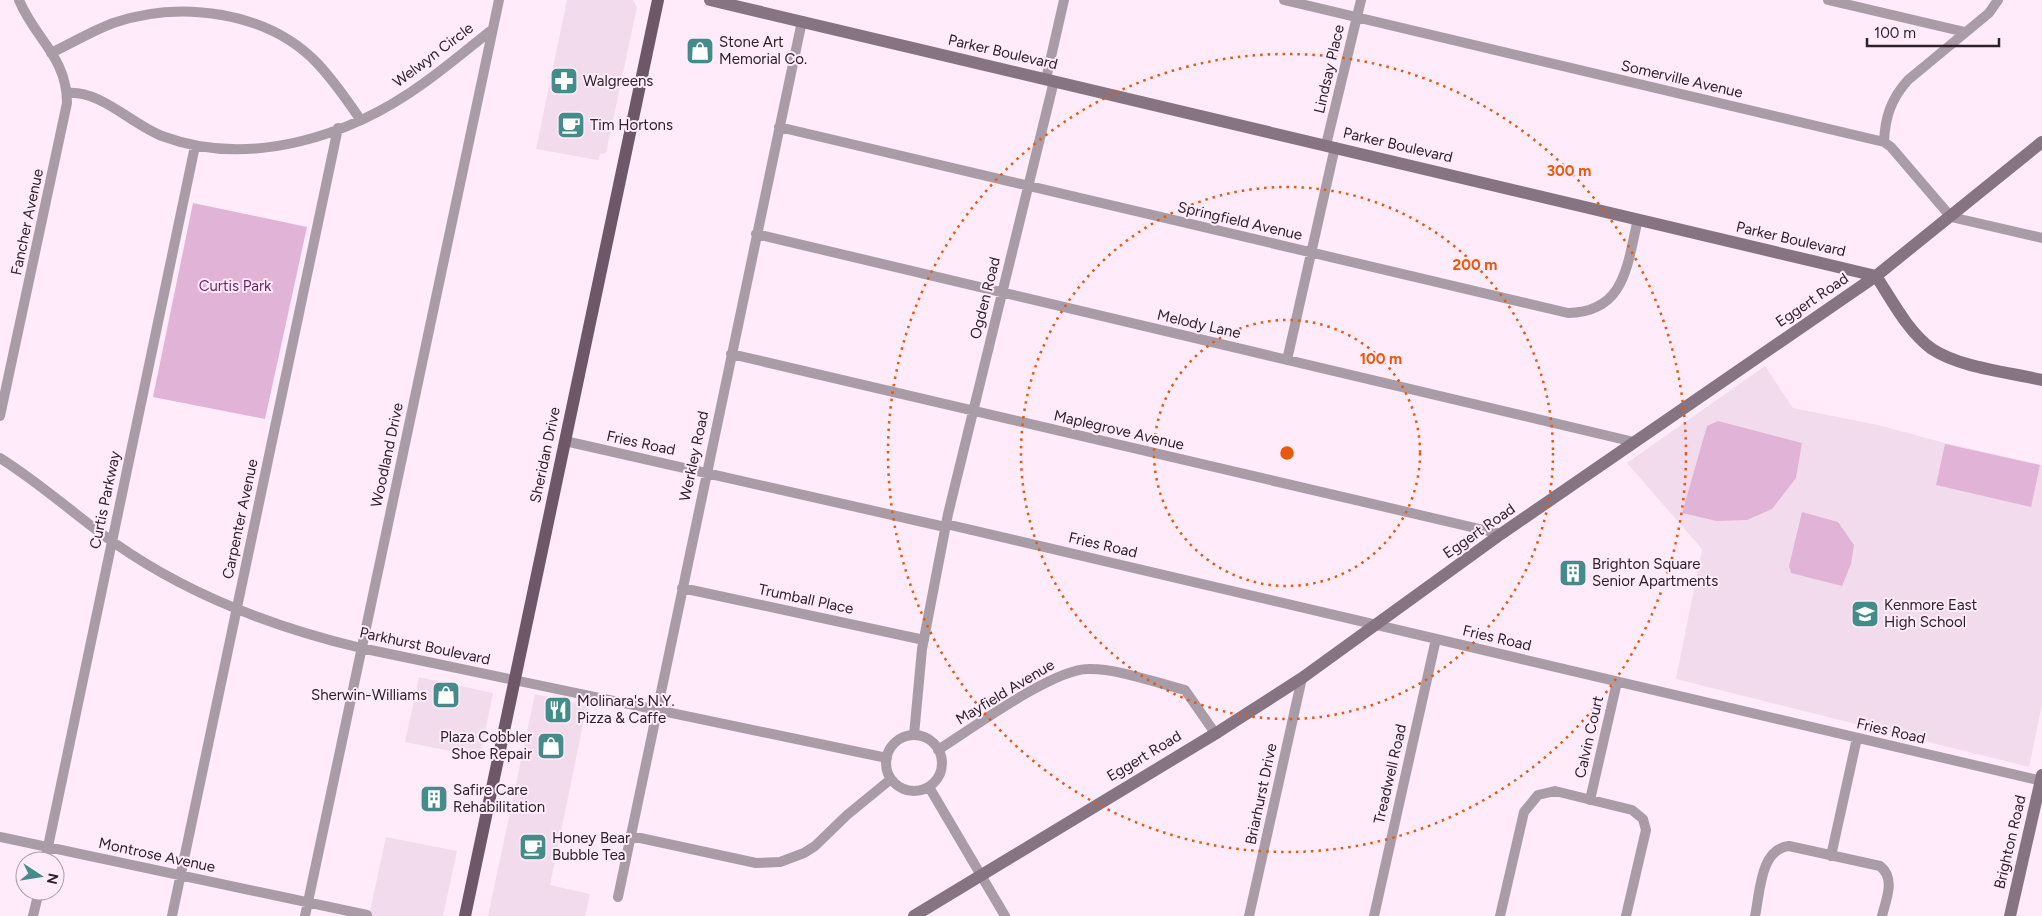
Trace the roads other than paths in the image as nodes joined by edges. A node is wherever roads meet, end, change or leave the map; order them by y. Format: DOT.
graph roads {
  1 [pos="19,0"];
  2 [pos="499,0"];
  3 [pos="658,0"];
  4 [pos="710,0"];
  5 [pos="1064,0"];
  6 [pos="1284,0"];
  7 [pos="1361,0"];
  8 [pos="1828,0"];
  9 [pos="1998,0"];
  10 [pos="1357,17"];
  11 [pos="802,21"];
  12 [pos="493,29"];
  13 [pos="1965,32"];
  14 [pos="51,53"];
  15 [pos="1050,80"];
  16 [pos="67,93"];
  17 [pos="360,119"];
  18 [pos="779,126"];
  19 [pos="338,128"];
  20 [pos="1884,142"];
  21 [pos="2042,142"];
  22 [pos="195,146"];
  23 [pos="1330,146"];
  24 [pos="1028,186"];
  25 [pos="1951,216"];
  26 [pos="1638,219"];
  27 [pos="756,234"];
  28 [pos="2042,238"];
  29 [pos="1311,253"];
  30 [pos="1876,276"];
  31 [pos="1002,292"];
  32 [pos="731,354"];
  33 [pos="1287,360"];
  34 [pos="2042,380"];
  35 [pos="973,411"];
  36 [pos="0,416"];
  37 [pos="565,441"];
  38 [pos="1634,442"];
  39 [pos="0,458"];
  40 [pos="706,472"];
  41 [pos="945,525"];
  42 [pos="1501,534"];
  43 [pos="112,541"];
  44 [pos="682,588"];
  45 [pos="236,610"];
  46 [pos="1375,625"];
  47 [pos="1436,639"];
  48 [pos="924,640"];
  49 [pos="360,648"];
  50 [pos="1302,678"];
  51 [pos="514,680"];
  52 [pos="1617,682"];
  53 [pos="656,711"];
  54 [pos="1215,733"];
  55 [pos="914,736"];
  56 [pos="1857,738"];
  57 [pos="938,750"];
  58 [pos="887,758"];
  59 [pos="891,779"];
  60 [pos="2042,779"];
  61 [pos="929,787"];
  62 [pos="1590,800"];
  63 [pos="631,836"];
  64 [pos="0,837"];
  65 [pos="48,847"];
  66 [pos="47,851"];
  67 [pos="1831,856"];
  68 [pos="180,875"];
  69 [pos="980,875"];
  70 [pos="618,898"];
  71 [pos="37,901"];
  72 [pos="307,902"];
  73 [pos="367,915"];
  74 [pos="33,916"];
  75 [pos="172,916"];
  76 [pos="304,916"];
  77 [pos="465,916"];
  78 [pos="914,916"];
  79 [pos="1005,916"];
  80 [pos="1249,916"];
  81 [pos="1374,916"];
  82 [pos="1500,916"];
  83 [pos="1626,916"];
  84 [pos="1755,916"];
  85 [pos="1882,916"];
  86 [pos="2010,916"];
  1 -- 14 [label="street"];
  2 -- 12 [label="street, Woodland Drive"];
  3 -- 37 [label="main road, Sheridan Drive"];
  4 -- 11 [label="street, Parker Boulevard"];
  5 -- 15 [label="street, Ogden Road"];
  6 -- 10 [label="street, Somerville Avenue"];
  7 -- 10 [label="street, Lindsay Place"];
  8 -- 13 [label="street"];
  9 -- 13 [label="street"];
  10 -- 20 [label="street, Somerville Avenue"];
  10 -- 23 [label="street, Lindsay Place"];
  11 -- 15 [label="street, Parker Boulevard"];
  11 -- 18 [label="street, Werkley Road"];
  12 -- 17 [label="street, Welwyn Circle"];
  12 -- 49 [label="street, Woodland Drive"];
  13 -- 20 [label="street"];
  14 -- 16 [label="street"];
  14 -- 17 [label="street"];
  15 -- 23 [label="street, Parker Boulevard"];
  15 -- 24 [label="street, Ogden Road"];
  16 -- 22 [label="street, Welwyn Circle"];
  16 -- 36 [label="street, Fancher Avenue"];
  17 -- 19 [label="street, Welwyn Circle"];
  18 -- 24 [label="street, Springfield Avenue"];
  18 -- 27 [label="street, Werkley Road"];
  19 -- 22 [label="street, Welwyn Circle"];
  19 -- 45 [label="street, Carpenter Avenue"];
  20 -- 25 [label="street"];
  21 -- 25 [label="street, Eggert Road"];
  22 -- 43 [label="street, Curtis Parkway"];
  23 -- 26 [label="street, Parker Boulevard"];
  23 -- 29 [label="street, Lindsay Place"];
  24 -- 29 [label="street, Springfield Avenue"];
  24 -- 31 [label="street, Ogden Road"];
  25 -- 28 [label="street"];
  25 -- 30 [label="street, Eggert Road"];
  26 -- 29 [label="street, Springfield Avenue"];
  26 -- 30 [label="street, Parker Boulevard"];
  27 -- 31 [label="street, Melody Lane"];
  27 -- 32 [label="street, Werkley Road"];
  29 -- 33 [label="street, Lindsay Place"];
  30 -- 34 [label="street"];
  30 -- 38 [label="street, Eggert Road"];
  31 -- 33 [label="street, Melody Lane"];
  31 -- 35 [label="street, Ogden Road"];
  32 -- 35 [label="street, Maplegrove Avenue"];
  32 -- 40 [label="street, Werkley Road"];
  33 -- 38 [label="street, Melody Lane"];
  35 -- 41 [label="street, Ogden Road"];
  35 -- 42 [label="street, Maplegrove Avenue"];
  37 -- 40 [label="street, Fries Road"];
  37 -- 51 [label="main road, Sheridan Drive"];
  38 -- 42 [label="street, Eggert Road"];
  39 -- 43 [label="street, Parkhurst Boulevard"];
  40 -- 41 [label="street, Fries Road"];
  40 -- 44 [label="street, Werkley Road"];
  41 -- 46 [label="street, Fries Road"];
  41 -- 48 [label="street, Ogden Road"];
  42 -- 46 [label="street, Eggert Road"];
  43 -- 45 [label="street, Parkhurst Boulevard"];
  43 -- 65 [label="street, Curtis Parkway"];
  44 -- 48 [label="street, Trumball Place"];
  44 -- 53 [label="street, Werkley Road"];
  45 -- 49 [label="street, Parkhurst Boulevard"];
  45 -- 68 [label="street, Carpenter Avenue"];
  46 -- 47 [label="street, Fries Road"];
  46 -- 50 [label="street, Eggert Road"];
  47 -- 52 [label="street, Fries Road"];
  47 -- 81 [label="street, Treadwell Road"];
  48 -- 55 [label="street, Ogden Road"];
  49 -- 51 [label="street, Parkhurst Boulevard"];
  49 -- 72 [label="street, Woodland Drive"];
  50 -- 54 [label="street, Eggert Road"];
  50 -- 80 [label="street, Briarhurst Drive"];
  51 -- 53 [label="street, Parkhurst Boulevard"];
  51 -- 77 [label="main road, Sheridan Drive"];
  52 -- 56 [label="street, Fries Road"];
  52 -- 62 [label="street, Calvin Court"];
  53 -- 58 [label="street, Parkhurst Boulevard"];
  53 -- 63 [label="street, Werkley Road"];
  54 -- 57 [label="street, Mayfield Avenue"];
  54 -- 69 [label="street, Eggert Road"];
  55 -- 57 [label="street"];
  55 -- 58 [label="street"];
  56 -- 60 [label="street, Fries Road"];
  56 -- 67 [label="street"];
  57 -- 61 [label="street"];
  58 -- 59 [label="street"];
  59 -- 61 [label="street"];
  59 -- 63 [label="street"];
  60 -- 86 [label="street, Brighton Road"];
  61 -- 69 [label="street"];
  62 -- 82 [label="street"];
  62 -- 83 [label="street"];
  63 -- 70 [label="street, Werkley Road"];
  64 -- 65 [label="street, Montrose Avenue"];
  65 -- 66 [label="street, Curtis Parkway"];
  65 -- 68 [label="street, Montrose Avenue"];
  67 -- 84 [label="street"];
  67 -- 85 [label="street"];
  68 -- 72 [label="street, Montrose Avenue"];
  68 -- 75 [label="street, Carpenter Avenue"];
  69 -- 78 [label="street, Eggert Road"];
  69 -- 79 [label="street"];
  71 -- 74 [label="street"];
  72 -- 73 [label="street, Montrose Avenue"];
  72 -- 76 [label="street, Woodland Drive"];
}
